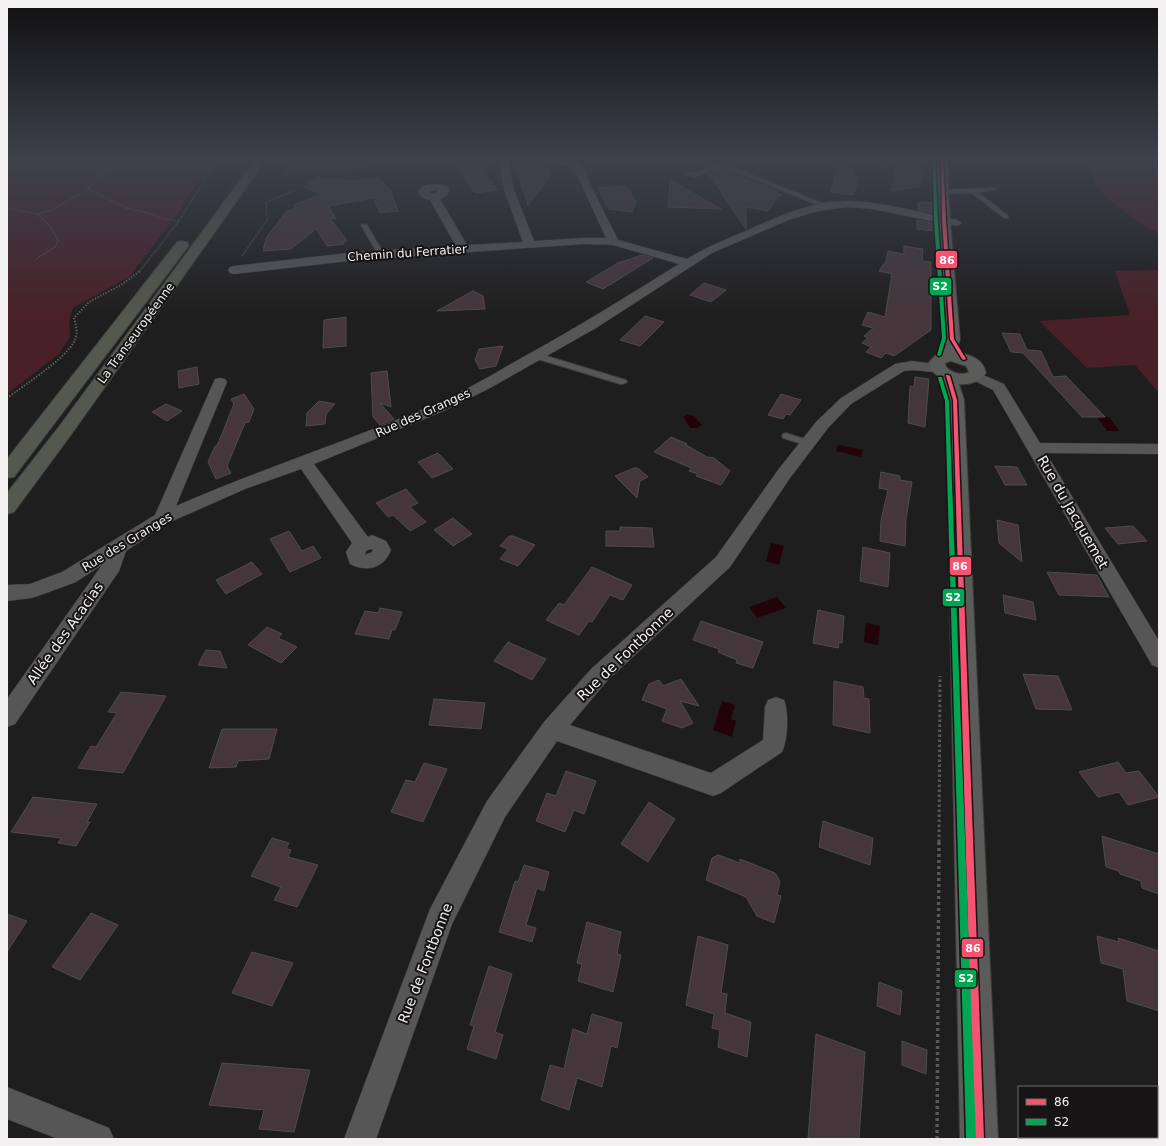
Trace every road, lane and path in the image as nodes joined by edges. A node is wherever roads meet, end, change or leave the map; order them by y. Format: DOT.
graph roads {
  1 [pos="20,210"];
  2 [pos="50,210"];
  3 [pos="137,210"];
  4 [pos="185,210"];
  5 [pos="208,210"];
  6 [pos="225,210"];
  7 [pos="266,210"];
  8 [pos="441,210"];
  9 [pos="517,210"];
  10 [pos="598,210"];
  11 [pos="809,210"];
  12 [pos="894,210"];
  13 [pos="948,210"];
  14 [pos="998,210"];
  15 [pos="38,214"];
  16 [pos="1006,217"];
  17 [pos="179,221"];
  18 [pos="951,222"];
  19 [pos="364,225"];
  20 [pos="613,242"];
  21 [pos="530,244"];
  22 [pos="463,249"];
  23 [pos="381,254"];
  24 [pos="36,259"];
  25 [pos="689,264"];
  26 [pos="234,270"];
  27 [pos="952,338"];
  28 [pos="537,356"];
  29 [pos="955,376"];
  30 [pos="220,382"];
  31 [pos="623,382"];
  32 [pos="7,398"];
  33 [pos="786,436"];
  34 [pos="808,443"];
  35 [pos="1035,448"];
  36 [pos="1159,449"];
  37 [pos="304,462"];
  38 [pos="7,472"];
  39 [pos="7,507"];
  40 [pos="162,519"];
  41 [pos="363,544"];
  42 [pos="117,548"];
  43 [pos="7,593"];
  44 [pos="1159,659"];
  45 [pos="776,707"];
  46 [pos="7,717"];
  47 [pos="552,729"];
  48 [pos="7,1103"];
  49 [pos="98,1139"];
  50 [pos="360,1139"];
  51 [pos="979,1139"];
  1 -- 15 [label="path"];
  2 -- 15 [label="path"];
  3 -- 17 [label="path"];
  4 -- 17 [label="path"];
  5 -- 38 [label="highway, La Transeuropéenne"];
  6 -- 39 [label="highway, La Transeuropéenne"];
  7 -- 26 [label="path"];
  8 -- 22 [label="street"];
  9 -- 21 [label="street"];
  10 -- 20 [label="street"];
  11 -- 25 [label="street, Rue des Granges"];
  12 -- 18 [label="street, Rue des Granges"];
  13 -- 18 [label="main road"];
  14 -- 16 [label="lane"];
  15 -- 24 [label="path"];
  17 -- 32 [label="path"];
  18 -- 27 [label="main road"];
  19 -- 23 [label="lane"];
  20 -- 21 [label="street, Chemin du Ferratier"];
  20 -- 25 [label="street, Chemin du Ferratier"];
  21 -- 22 [label="street, Chemin du Ferratier"];
  22 -- 23 [label="street, Chemin du Ferratier"];
  23 -- 26 [label="street, Chemin du Ferratier"];
  25 -- 28 [label="street, Rue des Granges"];
  27 -- 29 [label="main road"];
  27 -- 29 [label="main road"];
  28 -- 31 [label="lane"];
  28 -- 37 [label="street, Rue des Granges"];
  29 -- 34 [label="street, Rue de Fontbonne"];
  29 -- 35 [label="street, Rue du Jacquemet"];
  29 -- 51 [label="main road"];
  30 -- 40 [label="street"];
  33 -- 34 [label="lane"];
  34 -- 47 [label="street, Rue de Fontbonne"];
  35 -- 36 [label="street"];
  35 -- 44 [label="street, Rue du Jacquemet"];
  37 -- 40 [label="street, Rue des Granges"];
  37 -- 41 [label="street"];
  40 -- 42 [label="street, Rue des Granges"];
  42 -- 43 [label="street, Rue des Granges"];
  42 -- 46 [label="street, Allée des Acacias"];
  45 -- 47 [label="street"];
  47 -- 50 [label="street, Rue de Fontbonne"];
  48 -- 49 [label="street"];
}
